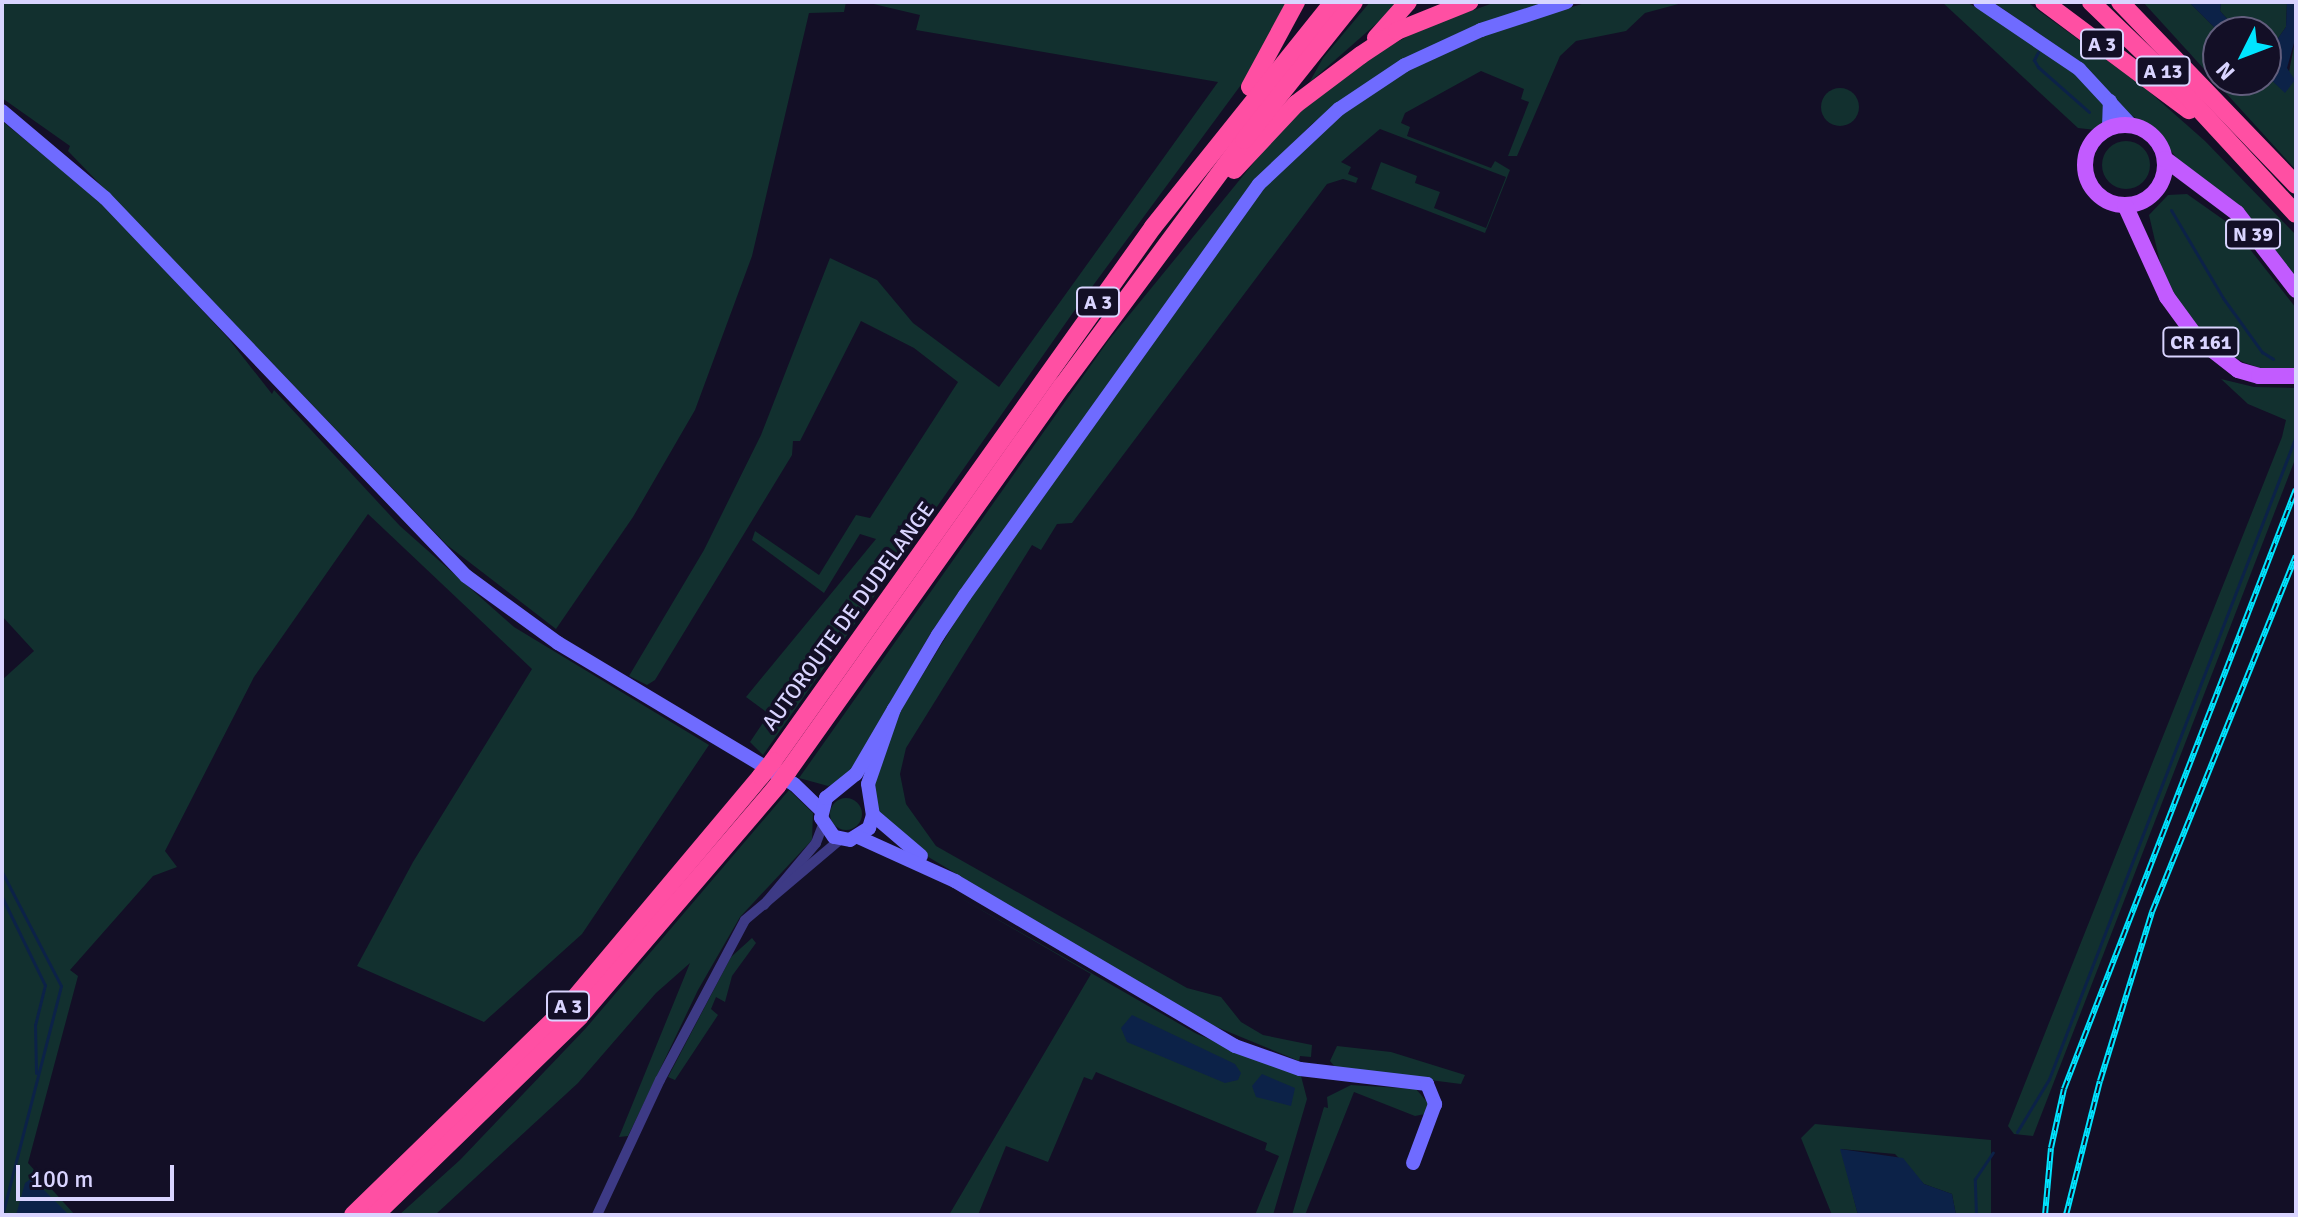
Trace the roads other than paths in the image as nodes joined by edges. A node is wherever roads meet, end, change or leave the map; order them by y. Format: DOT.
graph roads {
  1 [pos="1296,2"];
  2 [pos="1333,2"];
  3 [pos="1354,2"];
  4 [pos="1408,2"];
  5 [pos="1469,2"];
  6 [pos="1567,2"];
  7 [pos="1980,2"];
  8 [pos="2044,2"];
  9 [pos="2091,2"];
  10 [pos="2120,2"];
  11 [pos="2131,2"];
  12 [pos="2170,51"];
  13 [pos="1361,55"];
  14 [pos="2110,101"];
  15 [pos="2,111"];
  16 [pos="2131,125"];
  17 [pos="2109,127"];
  18 [pos="2232,144"];
  19 [pos="2165,159"];
  20 [pos="1204,160"];
  21 [pos="2296,185"];
  22 [pos="2202,186"];
  23 [pos="2154,192"];
  24 [pos="2125,205"];
  25 [pos="2296,214"];
  26 [pos="1187,219"];
  27 [pos="2149,251"];
  28 [pos="2296,290"];
  29 [pos="2296,376"];
  30 [pos="894,709"];
  31 [pos="779,776"];
  32 [pos="837,791"];
  33 [pos="871,808"];
  34 [pos="822,818"];
  35 [pos="858,837"];
  36 [pos="841,839"];
  37 [pos="955,881"];
  38 [pos="763,906"];
  39 [pos="1413,1163"];
  40 [pos="353,1215"];
  41 [pos="375,1215"];
  42 [pos="597,1215"];
  1 -- 20 [label="highway, A 3"];
  2 -- 20 [label="highway, AUTOROUTE DE DUDELANGE / A 3"];
  3 -- 26 [label="highway, AUTOROUTE DE DUDELANGE / A 3"];
  4 -- 13 [label="highway, A 3"];
  5 -- 13 [label="highway, A 3"];
  6 -- 30 [label="main road"];
  7 -- 14 [label="main road"];
  8 -- 18 [label="highway, A 3"];
  9 -- 18 [label="highway, A 13"];
  10 -- 12 [label="highway, A 13"];
  11 -- 12 [label="highway, A 3"];
  12 -- 21 [label="highway, A 13"];
  13 -- 26 [label="highway, A 3"];
  14 -- 16 [label="main road"];
  14 -- 17 [label="main road"];
  15 -- 31 [label="main road"];
  16 -- 17 [label="main road"];
  16 -- 19 [label="main road"];
  17 -- 24 [label="main road"];
  18 -- 25 [label="highway, A 13"];
  19 -- 22 [label="main road, N 39"];
  19 -- 23 [label="main road, CR 161"];
  20 -- 31 [label="highway, AUTOROUTE DE DUDELANGE / A 3"];
  22 -- 23 [label="main road"];
  22 -- 28 [label="main road, N 39"];
  23 -- 24 [label="main road"];
  23 -- 27 [label="main road, CR 161"];
  24 -- 27 [label="main road, CR 161"];
  26 -- 31 [label="highway, AUTOROUTE DE DUDELANGE / A 3"];
  27 -- 29 [label="main road, CR 161"];
  30 -- 32 [label="main road"];
  30 -- 33 [label="main road"];
  31 -- 32 [label="main road"];
  31 -- 34 [label="main road"];
  31 -- 40 [label="highway, AUTOROUTE DE DUDELANGE / A 3"];
  31 -- 41 [label="highway, AUTOROUTE DE DUDELANGE / A 3"];
  32 -- 33 [label="main road"];
  32 -- 34 [label="main road"];
  33 -- 35 [label="main road"];
  33 -- 37 [label="main road"];
  34 -- 36 [label="main road"];
  34 -- 38 [label="street"];
  35 -- 36 [label="main road"];
  35 -- 37 [label="main road"];
  36 -- 38 [label="street"];
  37 -- 39 [label="main road"];
  38 -- 42 [label="street"];
}
